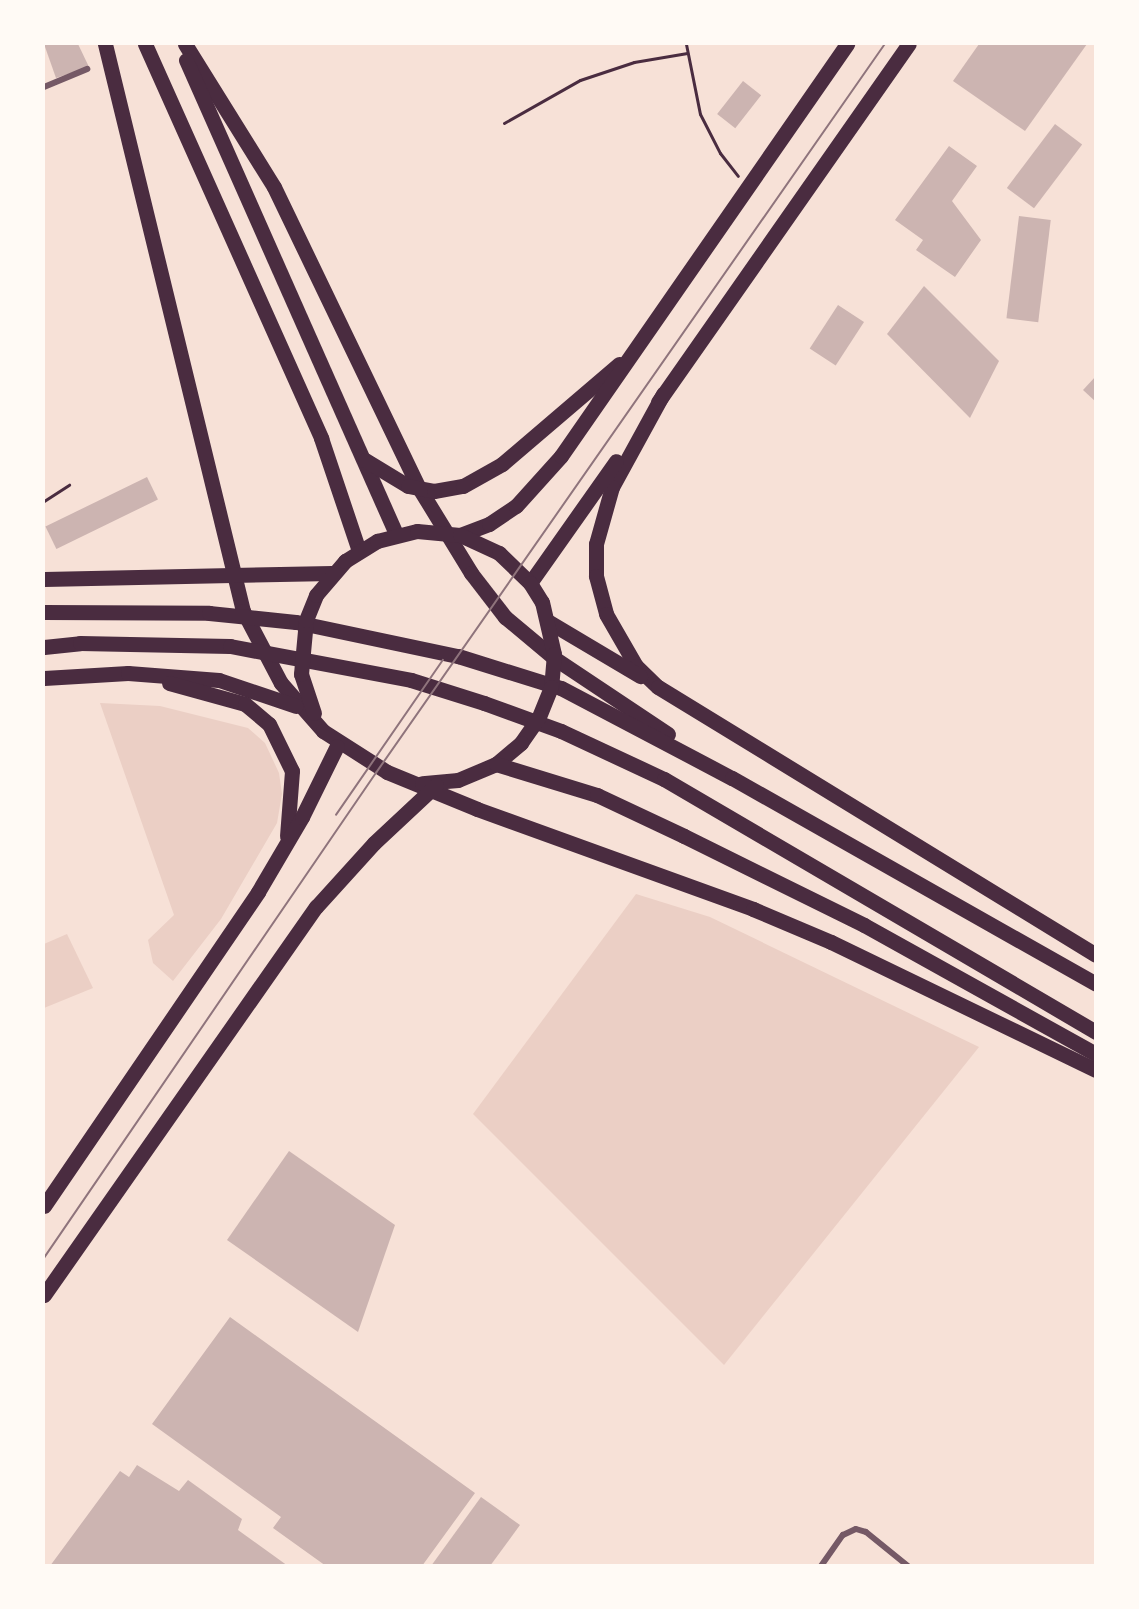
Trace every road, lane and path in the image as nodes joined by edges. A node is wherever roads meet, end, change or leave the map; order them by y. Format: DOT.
graph roads {
  1 [pos="105,44"];
  2 [pos="145,44"];
  3 [pos="178,44"];
  4 [pos="185,44"];
  5 [pos="686,44"];
  6 [pos="847,44"];
  7 [pos="909,44"];
  8 [pos="687,52"];
  9 [pos="87,69"];
  10 [pos="44,87"];
  11 [pos="504,123"];
  12 [pos="747,187"];
  13 [pos="630,354"];
  14 [pos="663,394"];
  15 [pos="363,458"];
  16 [pos="69,485"];
  17 [pos="44,501"];
  18 [pos="396,534"];
  19 [pos="460,535"];
  20 [pos="359,551"];
  21 [pos="332,573"];
  22 [pos="44,579"];
  23 [pos="530,583"];
  24 [pos="44,612"];
  25 [pos="549,622"];
  26 [pos="44,647"];
  27 [pos="128,673"];
  28 [pos="44,678"];
  29 [pos="658,687"];
  30 [pos="320,725"];
  31 [pos="337,746"];
  32 [pos="496,764"];
  33 [pos="732,778"];
  34 [pos="438,783"];
  35 [pos="281,855"];
  36 [pos="1095,955"];
  37 [pos="1095,984"];
  38 [pos="1095,1032"];
  39 [pos="1095,1054"];
  40 [pos="1095,1070"];
  41 [pos="44,1206"];
  42 [pos="44,1295"];
  43 [pos="821,1566"];
  44 [pos="908,1566"];
  1 -- 40 [label="highway"];
  2 -- 20 [label="highway"];
  3 -- 15 [label="highway"];
  4 -- 33 [label="highway"];
  5 -- 8 [label="path"];
  6 -- 12 [label="highway"];
  7 -- 14 [label="highway"];
  8 -- 11 [label="path"];
  8 -- 12 [label="path"];
  9 -- 10 [label="street"];
  12 -- 13 [label="highway"];
  13 -- 15 [label="highway"];
  13 -- 19 [label="highway"];
  14 -- 23 [label="highway"];
  14 -- 29 [label="highway"];
  15 -- 18 [label="highway"];
  16 -- 17 [label="path"];
  18 -- 19 [label="highway"];
  18 -- 20 [label="highway"];
  19 -- 23 [label="highway"];
  20 -- 21 [label="highway"];
  21 -- 22 [label="highway"];
  21 -- 30 [label="highway"];
  23 -- 25 [label="highway"];
  24 -- 33 [label="highway"];
  25 -- 29 [label="highway"];
  25 -- 32 [label="highway"];
  26 -- 38 [label="highway"];
  27 -- 28 [label="highway"];
  27 -- 30 [label="highway"];
  27 -- 35 [label="highway"];
  29 -- 36 [label="highway"];
  30 -- 31 [label="highway"];
  31 -- 34 [label="highway"];
  31 -- 35 [label="highway"];
  32 -- 34 [label="highway"];
  32 -- 39 [label="highway"];
  33 -- 37 [label="highway"];
  34 -- 42 [label="highway"];
  35 -- 41 [label="highway"];
  43 -- 44 [label="street"];
}
